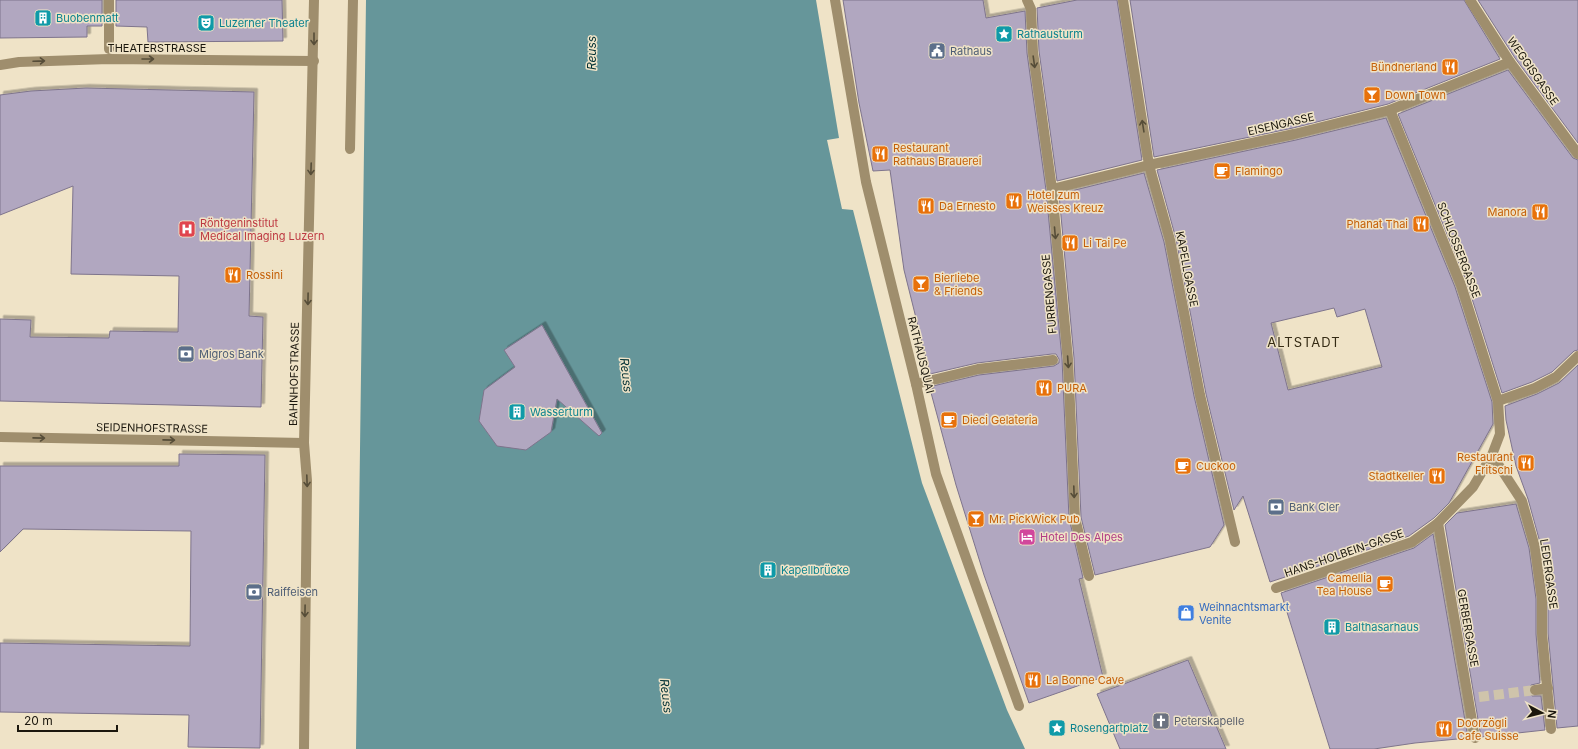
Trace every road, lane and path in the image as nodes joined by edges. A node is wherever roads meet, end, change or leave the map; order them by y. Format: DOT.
graph roads {
  1 [pos="109,0"];
  2 [pos="314,0"];
  3 [pos="353,0"];
  4 [pos="835,0"];
  5 [pos="1123,0"];
  6 [pos="1475,1"];
  7 [pos="1029,4"];
  8 [pos="109,49"];
  9 [pos="314,61"];
  10 [pos="1510,62"];
  11 [pos="0,65"];
  12 [pos="1390,110"];
  13 [pos="350,149"];
  14 [pos="1578,154"];
  15 [pos="1149,165"];
  16 [pos="1052,189"];
  17 [pos="1578,356"];
  18 [pos="1053,360"];
  19 [pos="916,384"];
  20 [pos="1498,401"];
  21 [pos="0,437"];
  22 [pos="304,443"];
  23 [pos="1492,455"];
  24 [pos="1438,522"];
  25 [pos="1235,542"];
  26 [pos="1089,576"];
  27 [pos="1276,588"];
  28 [pos="1548,688"];
  29 [pos="1535,690"];
  30 [pos="1478,697"];
  31 [pos="1468,699"];
  32 [pos="1019,706"];
  33 [pos="1551,729"];
  34 [pos="1475,738"];
  35 [pos="304,749"];
  1 -- 8 [label="street"];
  2 -- 9 [label="street, BAHNHOFSTRASSE, one-way"];
  3 -- 13 [label="street"];
  4 -- 19 [label="street, RATHAUSQUAI"];
  15 -- 5 [label="street, KAPELLGASSE, one-way"];
  6 -- 10 [label="street, WEGGISGASSE"];
  7 -- 16 [label="street, FURRENGASSE, one-way"];
  11 -- 9 [label="street, THEATERSTRASSE, one-way"];
  9 -- 22 [label="street, BAHNHOFSTRASSE, one-way"];
  10 -- 12 [label="street, EISENGASSE"];
  10 -- 14 [label="street, WEGGISGASSE"];
  12 -- 15 [label="street, EISENGASSE"];
  12 -- 20 [label="street, SCHLOSSERGASSE"];
  15 -- 16 [label="street, EISENGASSE"];
  15 -- 25 [label="street, KAPELLGASSE"];
  16 -- 26 [label="street, FURRENGASSE, one-way"];
  17 -- 20 [label="street"];
  18 -- 19 [label="street"];
  19 -- 32 [label="street, RATHAUSQUAI"];
  20 -- 23 [label="street, HANS-HOLBEIN-GASSE"];
  21 -- 22 [label="street, SEIDENHOFSTRASSE, one-way"];
  22 -- 35 [label="street, BAHNHOFSTRASSE, one-way"];
  23 -- 24 [label="street, HANS-HOLBEIN-GASSE"];
  23 -- 28 [label="street, LEDERGASSE"];
  24 -- 27 [label="street, HANS-HOLBEIN-GASSE"];
  24 -- 31 [label="street, GERBERGASSE"];
  28 -- 29 [label="street"];
  28 -- 33 [label="street, LEDERGASSE"];
  30 -- 31 [label="street"];
  31 -- 34 [label="street, GERBERGASSE"];
}
